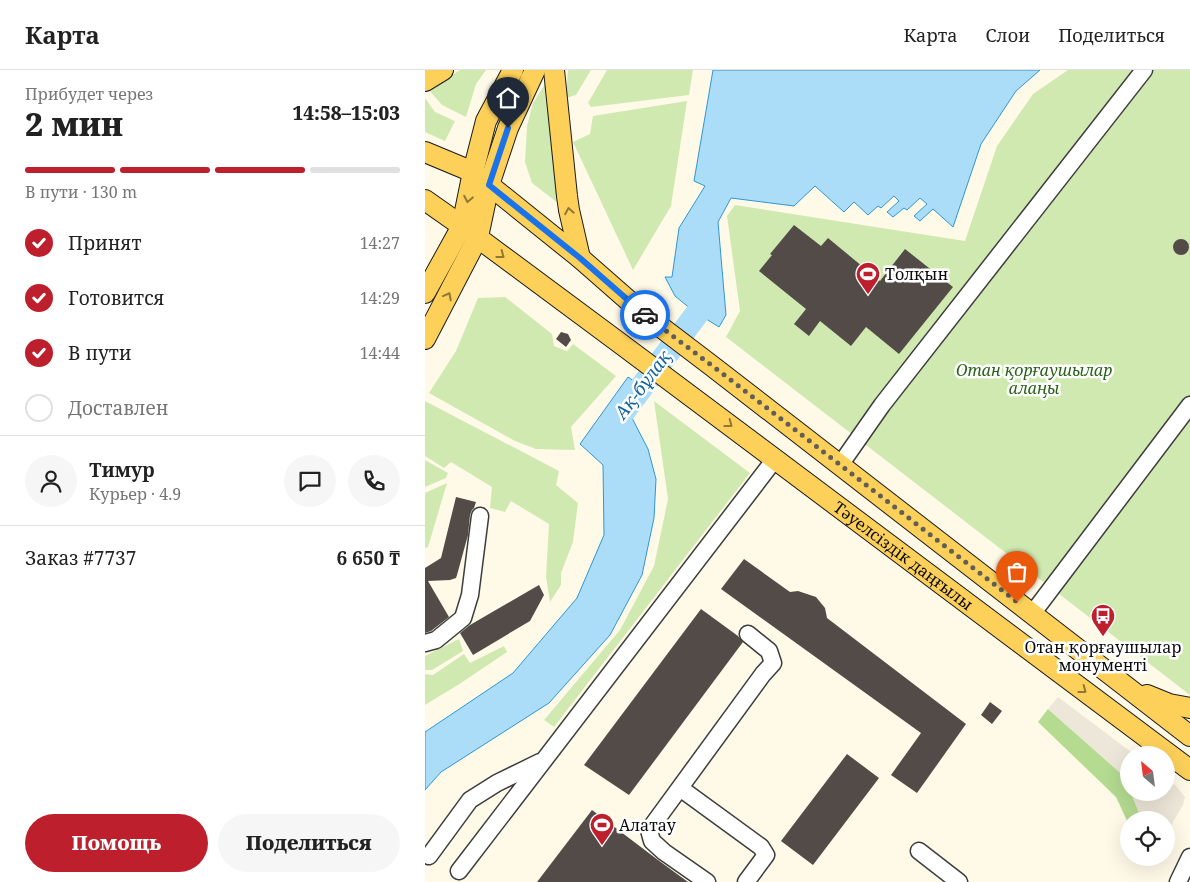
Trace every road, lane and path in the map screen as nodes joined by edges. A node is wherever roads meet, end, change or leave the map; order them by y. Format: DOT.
graph roads {
  1 [pos="443,70"];
  2 [pos="513,70"];
  3 [pos="535,70"];
  4 [pos="554,70"];
  5 [pos="1144,70"];
  6 [pos="425,81"];
  7 [pos="425,152"];
  8 [pos="473,172"];
  9 [pos="489,185"];
  10 [pos="425,200"];
  11 [pos="470,231"];
  12 [pos="580,258"];
  13 [pos="425,293"];
  14 [pos="425,339"];
  15 [pos="1190,404"];
  16 [pos="775,459"];
  17 [pos="840,465"];
  18 [pos="480,516"];
  19 [pos="1032,614"];
  20 [pos="748,634"];
  21 [pos="425,643"];
  22 [pos="1129,689"];
  23 [pos="1190,708"];
  24 [pos="1190,736"];
  25 [pos="544,760"];
  26 [pos="1190,770"];
  27 [pos="680,788"];
  28 [pos="919,851"];
  29 [pos="429,856"];
  30 [pos="1190,857"];
  31 [pos="1190,870"];
  32 [pos="459,871"];
  33 [pos="707,882"];
  34 [pos="746,882"];
  35 [pos="959,882"];
  36 [pos="1179,882"];
  1 -- 6 [label="main road"];
  2 -- 8 [label="main road"];
  3 -- 9 [label="main road"];
  12 -- 4 [label="main road, one-way"];
  5 -- 17 [label="street"];
  7 -- 8 [label="main road, Тәуелсіздік даңғылы"];
  8 -- 9 [label="main road, Тәуелсіздік даңғылы"];
  8 -- 11 [label="main road, one-way"];
  9 -- 11 [label="main road"];
  9 -- 12 [label="main road, Тәуелсіздік даңғылы"];
  10 -- 11 [label="main road, Тәуелсіздік даңғылы"];
  11 -- 13 [label="main road"];
  14 -- 11 [label="main road, one-way"];
  11 -- 16 [label="main road, Тәуелсіздік даңғылы, one-way"];
  12 -- 17 [label="main road, Тәуелсіздік даңғылы"];
  15 -- 19 [label="street"];
  16 -- 25 [label="street"];
  16 -- 26 [label="main road, Тәуелсіздік даңғылы, one-way"];
  17 -- 19 [label="main road, Тәуелсіздік даңғылы"];
  18 -- 21 [label="street"];
  19 -- 22 [label="main road, Тәуелсіздік даңғылы"];
  20 -- 27 [label="street"];
  22 -- 23 [label="main road"];
  22 -- 24 [label="main road, Тәуелсіздік даңғылы"];
  25 -- 29 [label="street"];
  25 -- 32 [label="street"];
  27 -- 33 [label="street"];
  27 -- 34 [label="street"];
  28 -- 35 [label="street"];
  30 -- 36 [label="street"];
  31 -- 36 [label="street"];
}
